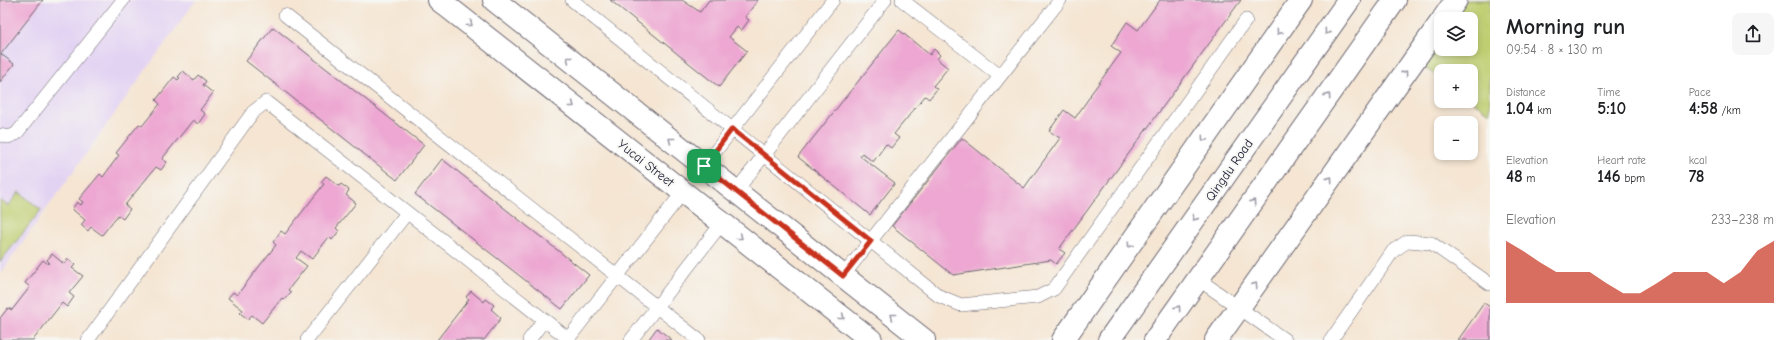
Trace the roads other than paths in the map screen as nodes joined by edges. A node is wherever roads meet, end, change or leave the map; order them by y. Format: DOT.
graph roads {
  1 [pos="123,0"];
  2 [pos="439,0"];
  3 [pos="494,0"];
  4 [pos="572,0"];
  5 [pos="833,0"];
  6 [pos="885,0"];
  7 [pos="902,0"];
  8 [pos="1060,0"];
  9 [pos="1301,0"];
  10 [pos="1349,0"];
  11 [pos="1395,0"];
  12 [pos="1456,0"];
  13 [pos="1448,12"];
  14 [pos="285,16"];
  15 [pos="1246,20"];
  16 [pos="1434,32"];
  17 [pos="1000,76"];
  18 [pos="732,129"];
  19 [pos="0,134"];
  20 [pos="764,155"];
  21 [pos="704,166"];
  22 [pos="736,191"];
  23 [pos="683,192"];
  24 [pos="407,213"];
  25 [pos="722,223"];
  26 [pos="871,241"];
  27 [pos="618,276"];
  28 [pos="843,276"];
  29 [pos="1198,279"];
  30 [pos="1490,284"];
  31 [pos="657,307"];
  32 [pos="1239,307"];
  33 [pos="544,320"];
  34 [pos="569,339"];
  35 [pos="88,340"];
  36 [pos="307,340"];
  37 [pos="528,340"];
  38 [pos="631,340"];
  39 [pos="699,340"];
  40 [pos="871,340"];
  41 [pos="924,340"];
  42 [pos="1063,340"];
  43 [pos="1109,340"];
  44 [pos="1155,340"];
  45 [pos="1216,340"];
  46 [pos="1285,340"];
  47 [pos="1331,340"];
  1 -- 19 [label="lane"];
  2 -- 23 [label="main road, Yucai Street, one-way"];
  21 -- 3 [label="main road, one-way"];
  4 -- 18 [label="lane"];
  5 -- 18 [label="lane"];
  6 -- 20 [label="lane"];
  7 -- 17 [label="lane"];
  8 -- 17 [label="lane"];
  9 -- 42 [label="main road, one-way"];
  10 -- 43 [label="main road, Qingdu Road, one-way"];
  29 -- 11 [label="main road, one-way"];
  12 -- 13 [label="main road"];
  14 -- 27 [label="lane"];
  15 -- 26 [label="lane"];
  32 -- 16 [label="main road, one-way"];
  17 -- 26 [label="lane"];
  18 -- 20 [label="lane"];
  18 -- 21 [label="lane"];
  20 -- 22 [label="lane"];
  20 -- 26 [label="lane"];
  21 -- 22 [label="main road"];
  22 -- 28 [label="main road"];
  23 -- 25 [label="main road, Yucai Street"];
  23 -- 27 [label="lane"];
  24 -- 33 [label="lane"];
  24 -- 35 [label="lane"];
  24 -- 36 [label="lane"];
  25 -- 31 [label="lane"];
  25 -- 40 [label="main road, Yucai Street, one-way"];
  26 -- 28 [label="lane"];
  27 -- 31 [label="lane"];
  27 -- 34 [label="lane"];
  41 -- 28 [label="main road, one-way"];
  29 -- 32 [label="lane"];
  44 -- 29 [label="main road, one-way"];
  30 -- 47 [label="lane"];
  31 -- 38 [label="lane"];
  31 -- 39 [label="lane"];
  32 -- 45 [label="main road"];
  32 -- 46 [label="lane"];
  33 -- 34 [label="lane"];
  33 -- 37 [label="lane"];
}
